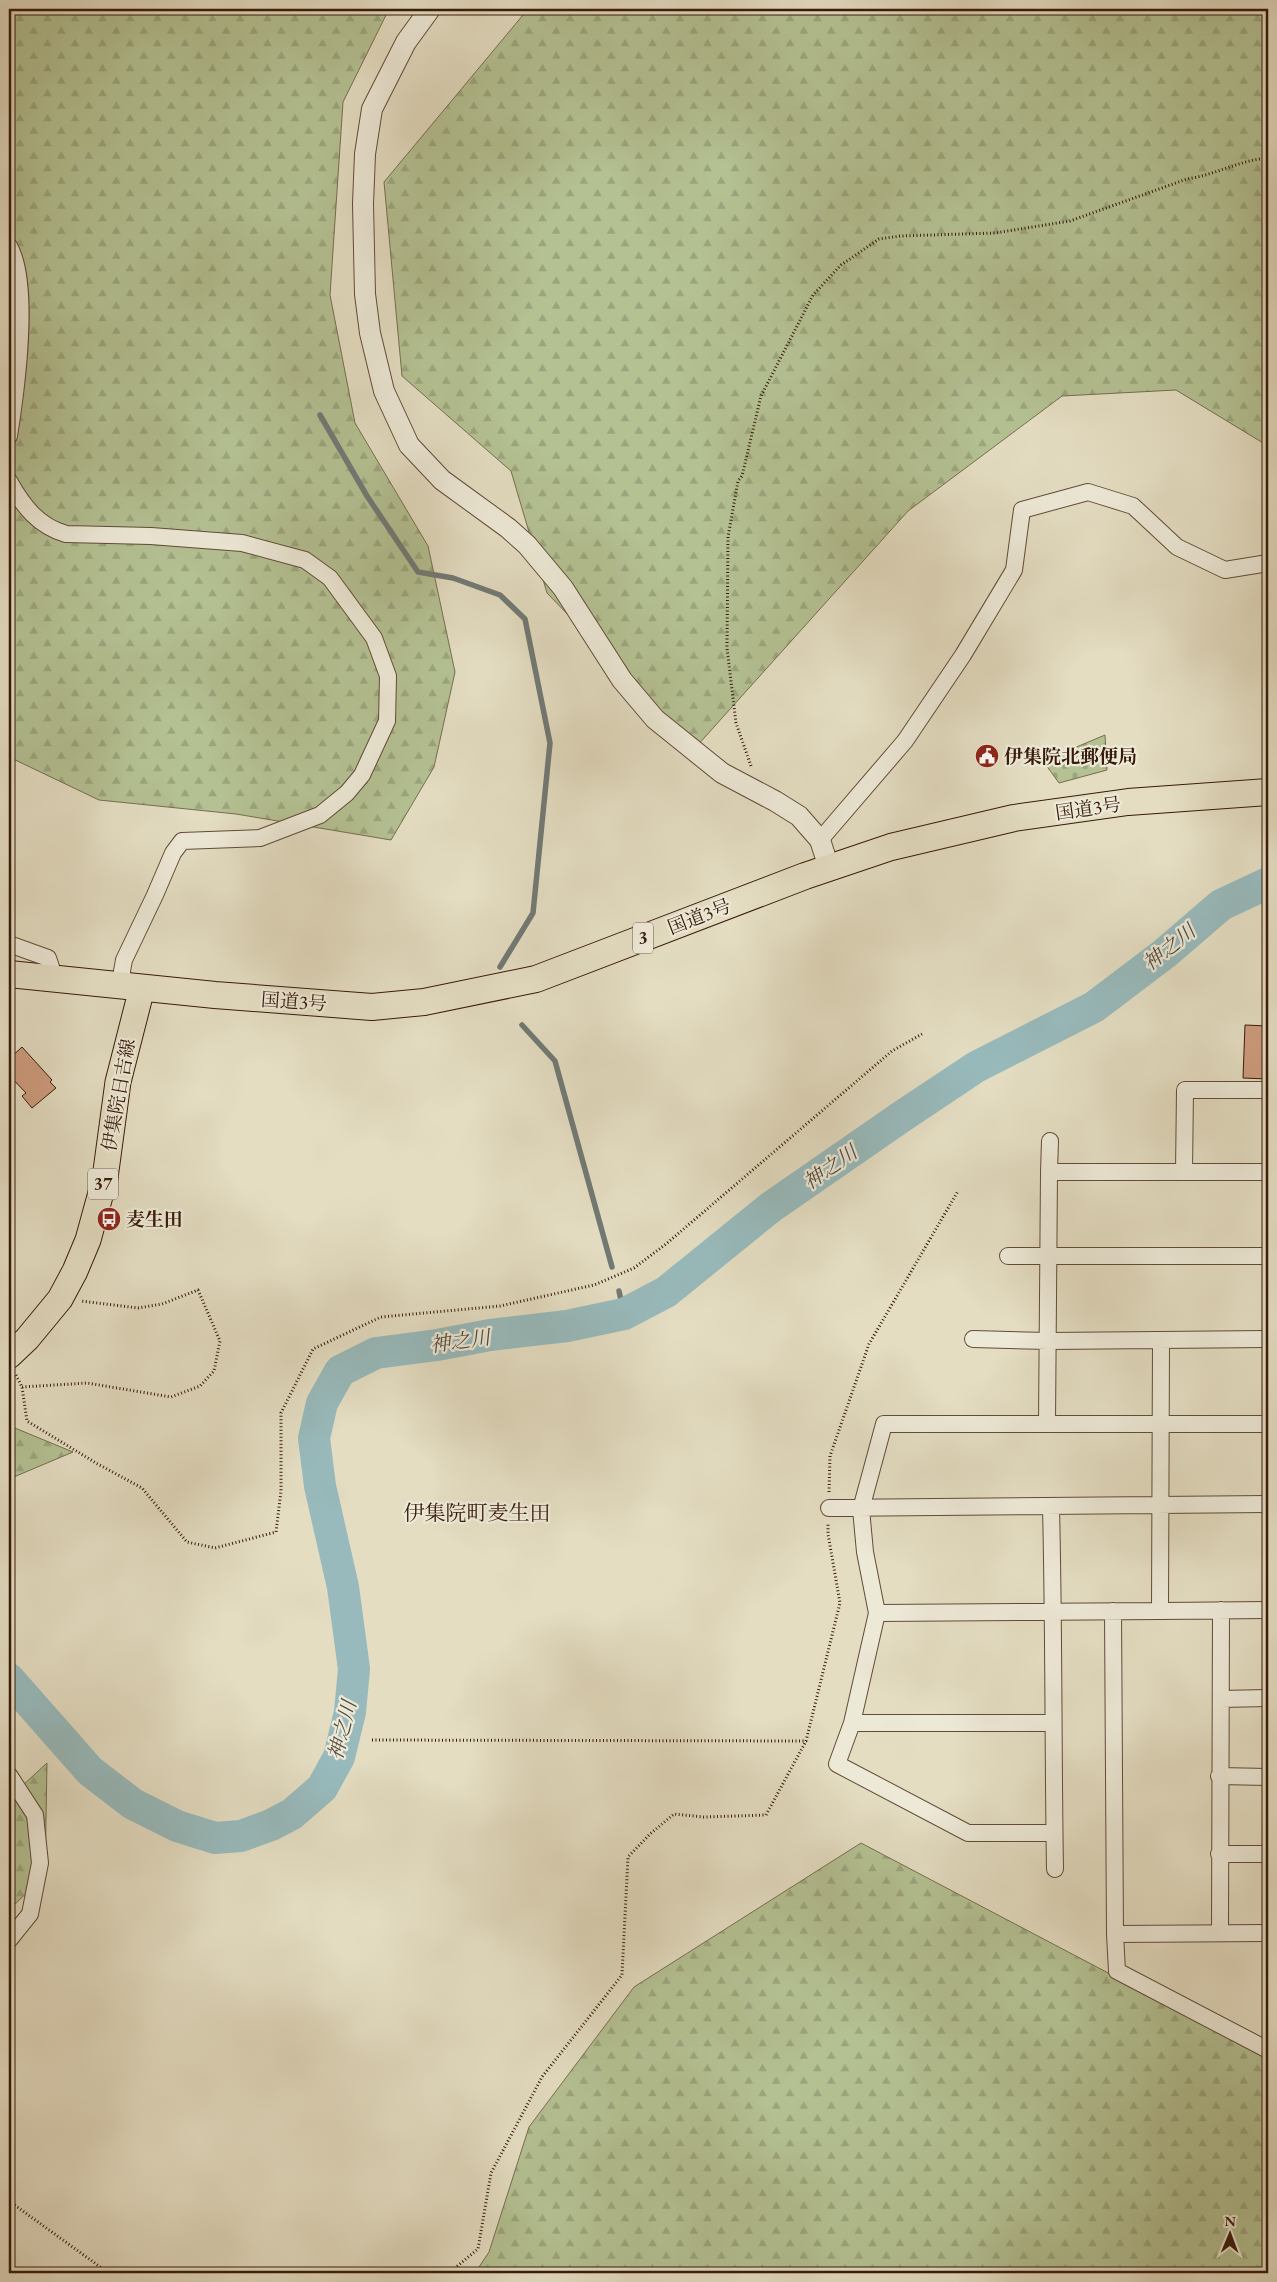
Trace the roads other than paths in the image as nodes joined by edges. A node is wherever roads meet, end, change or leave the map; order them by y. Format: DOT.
graph roads {
  1 [pos="430,9"];
  2 [pos="9,246"];
  3 [pos="9,436"];
  4 [pos="9,481"];
  5 [pos="1268,564"];
  6 [pos="1268,792"];
  7 [pos="820,840"];
  8 [pos="829,868"];
  9 [pos="9,944"];
  10 [pos="9,974"];
  11 [pos="55,979"];
  12 [pos="133,987"];
  13 [pos="1268,1090"];
  14 [pos="1050,1141"];
  15 [pos="1049,1172"];
  16 [pos="1184,1172"];
  17 [pos="1268,1172"];
  18 [pos="1008,1256"];
  19 [pos="1268,1256"];
  20 [pos="1048,1257"];
  21 [pos="973,1339"];
  22 [pos="1268,1339"];
  23 [pos="1161,1340"];
  24 [pos="1048,1341"];
  25 [pos="11,1363"];
  26 [pos="1047,1423"];
  27 [pos="1268,1424"];
  28 [pos="1160,1425"];
  29 [pos="1161,1504"];
  30 [pos="1268,1504"];
  31 [pos="829,1508"];
  32 [pos="1051,1508"];
  33 [pos="862,1509"];
  34 [pos="1221,1610"];
  35 [pos="1268,1610"];
  36 [pos="1113,1611"];
  37 [pos="1160,1612"];
  38 [pos="877,1613"];
  39 [pos="1054,1613"];
  40 [pos="1268,1698"];
  41 [pos="1221,1699"];
  42 [pos="852,1723"];
  43 [pos="1052,1723"];
  44 [pos="9,1775"];
  45 [pos="1219,1776"];
  46 [pos="1268,1777"];
  47 [pos="1054,1833"];
  48 [pos="1220,1854"];
  49 [pos="1268,1854"];
  50 [pos="1055,1870"];
  51 [pos="1220,1932"];
  52 [pos="1268,1933"];
  53 [pos="1115,1934"];
  54 [pos="9,1940"];
  55 [pos="1268,2050"];
  1 -- 7 [label="street"];
  2 -- 3 [label="street"];
  4 -- 12 [label="street"];
  5 -- 7 [label="street"];
  6 -- 8 [label="highway, 国道3号 / 3"];
  7 -- 8 [label="street"];
  8 -- 12 [label="highway, 国道3号 / 3"];
  9 -- 11 [label="street"];
  10 -- 11 [label="highway, 国道3号 / 3"];
  11 -- 12 [label="highway, 国道3号 / 3"];
  12 -- 25 [label="main road, 伊集院日吉線 / 37"];
  13 -- 16 [label="street"];
  14 -- 15 [label="street"];
  15 -- 16 [label="street"];
  15 -- 20 [label="street"];
  16 -- 17 [label="street"];
  18 -- 20 [label="street"];
  19 -- 20 [label="street"];
  20 -- 24 [label="street"];
  21 -- 24 [label="street"];
  22 -- 23 [label="street"];
  23 -- 24 [label="street"];
  23 -- 28 [label="street"];
  24 -- 26 [label="street"];
  26 -- 28 [label="street"];
  26 -- 33 [label="street"];
  27 -- 28 [label="street"];
  28 -- 29 [label="street"];
  29 -- 30 [label="street"];
  29 -- 32 [label="street"];
  29 -- 37 [label="street"];
  31 -- 33 [label="street"];
  32 -- 33 [label="street"];
  32 -- 39 [label="street"];
  33 -- 38 [label="street"];
  34 -- 35 [label="street"];
  34 -- 37 [label="street"];
  34 -- 41 [label="street"];
  36 -- 37 [label="street"];
  36 -- 39 [label="street"];
  36 -- 53 [label="street"];
  38 -- 39 [label="street"];
  38 -- 42 [label="street"];
  39 -- 43 [label="street"];
  40 -- 41 [label="street"];
  41 -- 45 [label="street"];
  42 -- 43 [label="street"];
  42 -- 47 [label="street"];
  43 -- 47 [label="street"];
  44 -- 54 [label="street"];
  45 -- 46 [label="street"];
  45 -- 48 [label="street"];
  47 -- 50 [label="street"];
  48 -- 49 [label="street"];
  48 -- 51 [label="street"];
  51 -- 52 [label="street"];
  51 -- 53 [label="street"];
  53 -- 55 [label="street"];
}
